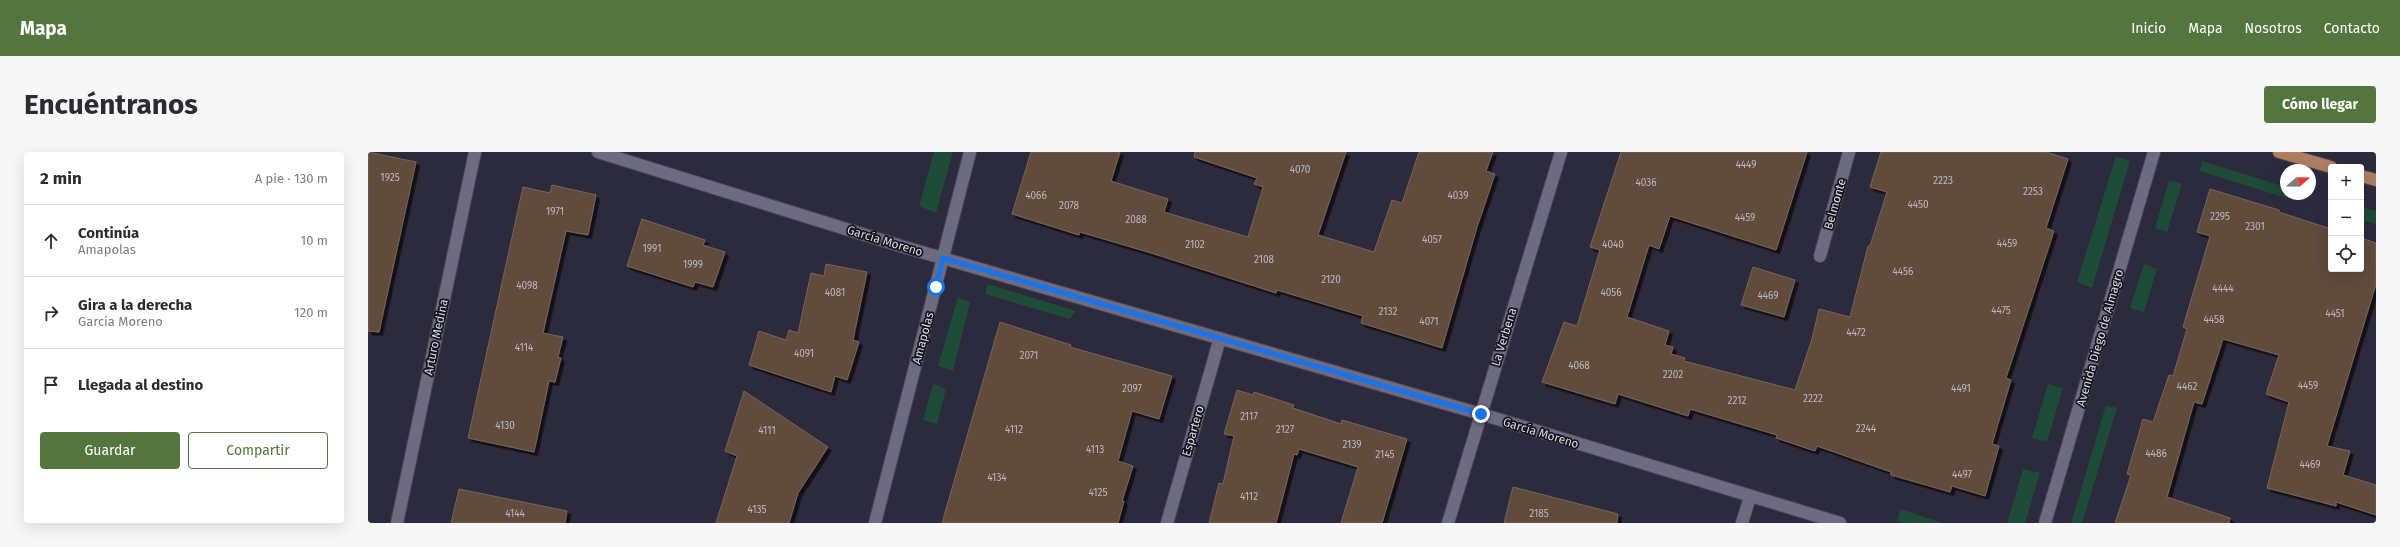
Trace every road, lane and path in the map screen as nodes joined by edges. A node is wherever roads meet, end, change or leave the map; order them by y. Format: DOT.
graph roads {
  1 [pos="475,152"];
  2 [pos="598,152"];
  3 [pos="970,152"];
  4 [pos="1561,152"];
  5 [pos="1849,152"];
  6 [pos="2154,152"];
  7 [pos="2279,152"];
  8 [pos="2328,166"];
  9 [pos="2364,177"];
  10 [pos="2376,180"];
  11 [pos="1820,256"];
  12 [pos="943,258"];
  13 [pos="1220,338"];
  14 [pos="1481,414"];
  15 [pos="1750,496"];
  16 [pos="397,523"];
  17 [pos="875,523"];
  18 [pos="1167,523"];
  19 [pos="1448,523"];
  20 [pos="1742,523"];
  21 [pos="1840,523"];
  22 [pos="2045,523"];
  1 -- 16 [label="street, Arturo Medina"];
  2 -- 12 [label="street, García Moreno"];
  3 -- 12 [label="street, Amapolas"];
  4 -- 14 [label="street, La Verbena"];
  5 -- 11 [label="street, Belmonte"];
  6 -- 22 [label="street, Avenida Diego de Almagro"];
  7 -- 8 [label="main road"];
  9 -- 10 [label="main road"];
  12 -- 13 [label="street, García Moreno"];
  12 -- 17 [label="street, Amapolas"];
  13 -- 14 [label="street, García Moreno"];
  13 -- 18 [label="street, Espartero"];
  14 -- 15 [label="street, García Moreno"];
  14 -- 19 [label="street, La Verbena"];
  15 -- 20 [label="street"];
  15 -- 21 [label="street, García Moreno"];
}
